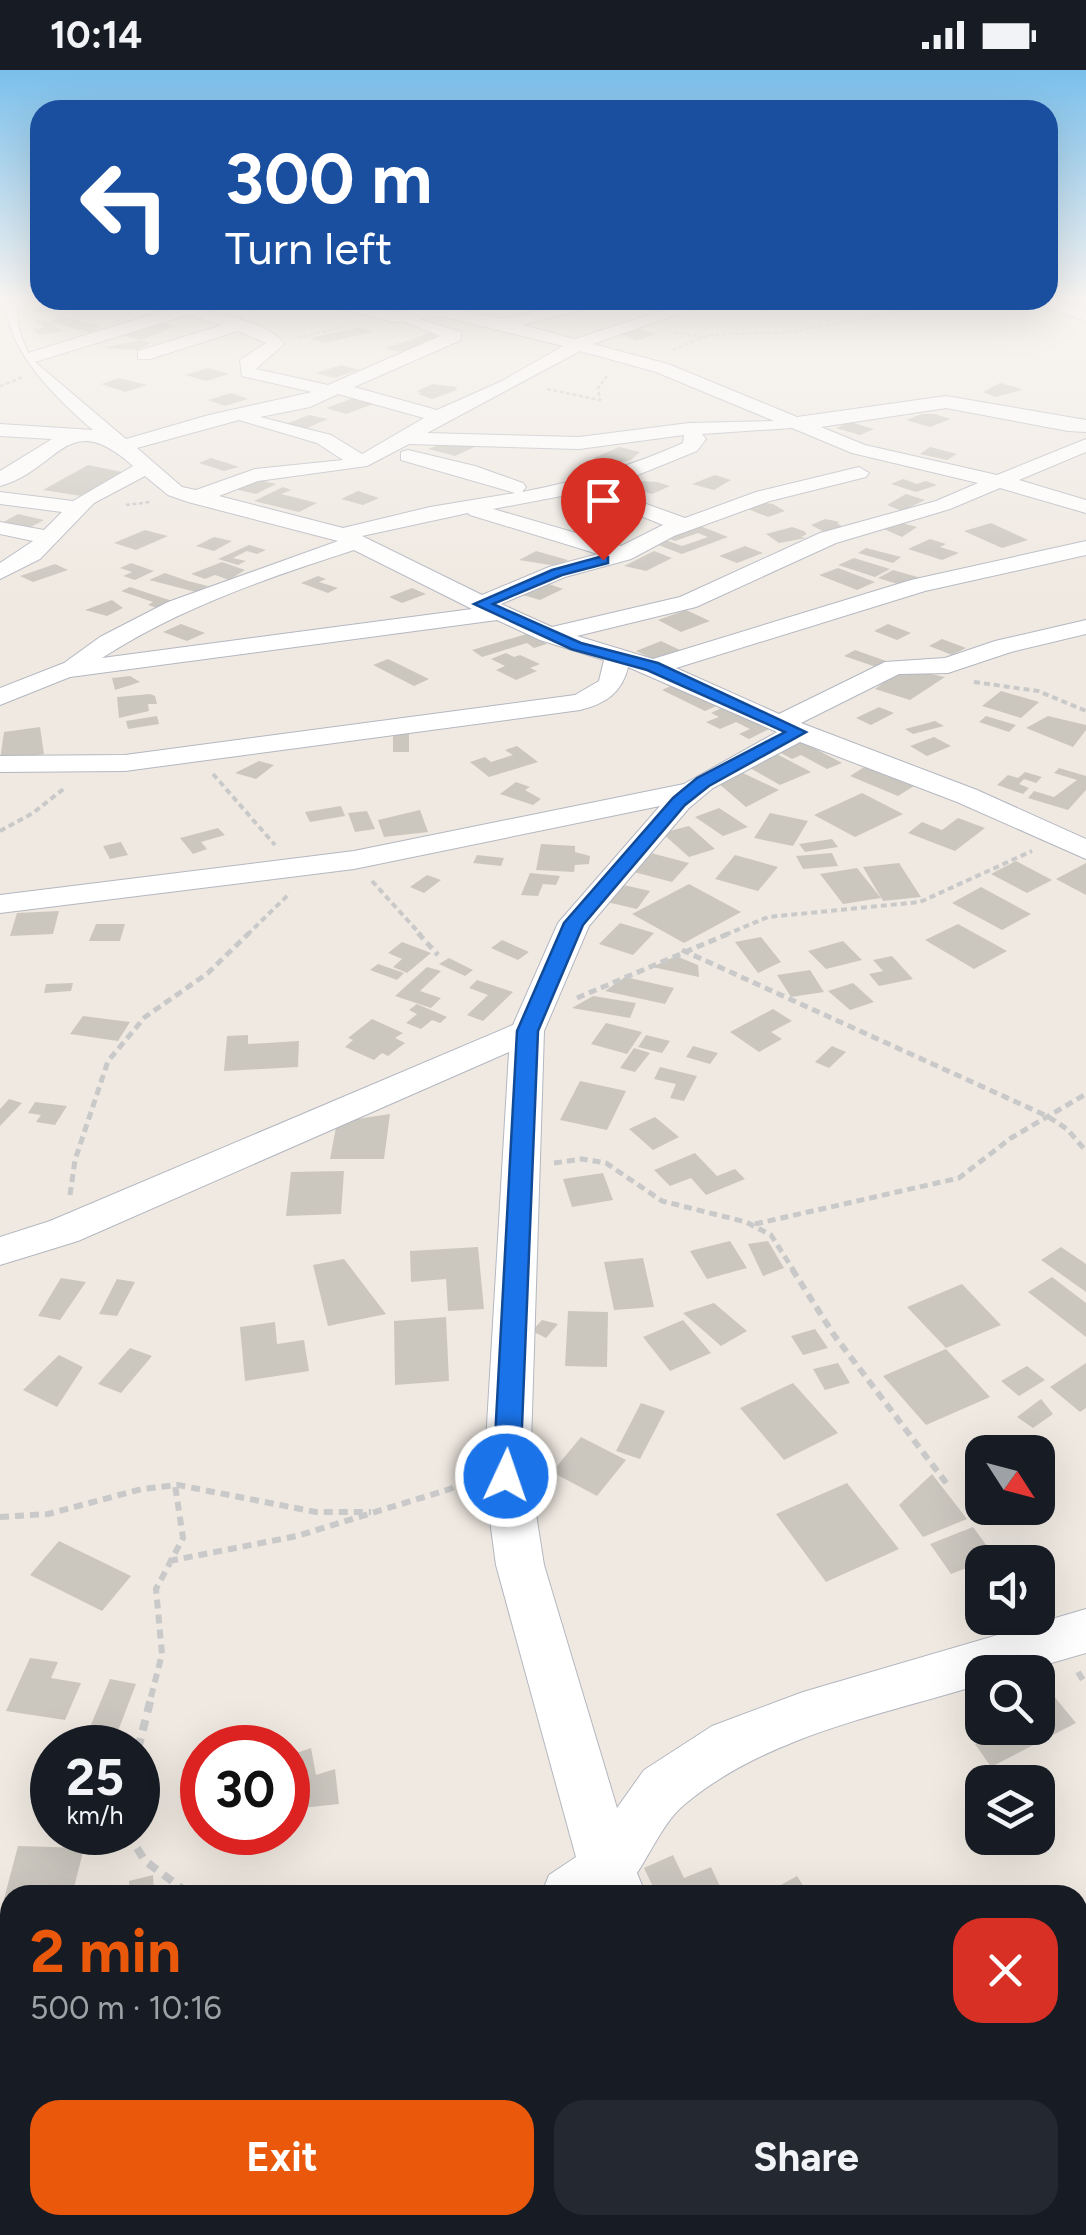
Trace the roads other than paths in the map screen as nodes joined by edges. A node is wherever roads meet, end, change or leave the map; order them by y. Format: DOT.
graph roads {
  1 [pos="63,396"];
  2 [pos="318,396"];
  3 [pos="359,396"];
  4 [pos="484,396"];
  5 [pos="730,396"];
  6 [pos="235,416"];
  7 [pos="440,416"];
  8 [pos="798,424"];
  9 [pos="1086,426"];
  10 [pos="689,429"];
  11 [pos="0,430"];
  12 [pos="69,437"];
  13 [pos="407,438"];
  14 [pos="114,442"];
  15 [pos="1086,445"];
  16 [pos="384,452"];
  17 [pos="360,462"];
  18 [pos="144,468"];
  19 [pos="468,470"];
  20 [pos="858,474"];
  21 [pos="0,480"];
  22 [pos="601,480"];
  23 [pos="999,481"];
  24 [pos="428,483"];
  25 [pos="516,487"];
  26 [pos="0,498"];
  27 [pos="195,498"];
  28 [pos="390,499"];
  29 [pos="1086,506"];
  30 [pos="474,507"];
  31 [pos="78,508"];
  32 [pos="374,524"];
  33 [pos="682,525"];
  34 [pos="0,528"];
  35 [pos="48,536"];
  36 [pos="350,538"];
  37 [pos="1082,552"];
  38 [pos="623,554"];
  39 [pos="0,572"];
  40 [pos="490,608"];
  41 [pos="1086,627"];
  42 [pos="550,635"];
  43 [pos="617,657"];
  44 [pos="653,666"];
  45 [pos="66,670"];
  46 [pos="0,696"];
  47 [pos="788,728"];
  48 [pos="0,764"];
  49 [pos="690,791"];
  50 [pos="1086,815"];
  51 [pos="1074,844"];
  52 [pos="0,904"];
  53 [pos="527,1031"];
  54 [pos="0,1251"];
  55 [pos="1086,1631"];
  56 [pos="598,1885"];
  57 [pos="599,1885"];
  1 -- 14 [label="street"];
  2 -- 6 [label="street"];
  3 -- 7 [label="street"];
  4 -- 7 [label="street"];
  5 -- 8 [label="street"];
  6 -- 14 [label="street"];
  6 -- 17 [label="street"];
  7 -- 13 [label="street"];
  8 -- 9 [label="street"];
  8 -- 10 [label="street"];
  8 -- 23 [label="street"];
  10 -- 13 [label="street"];
  10 -- 22 [label="street"];
  11 -- 12 [label="street"];
  12 -- 14 [label="street"];
  12 -- 21 [label="street"];
  13 -- 16 [label="street"];
  14 -- 18 [label="street"];
  15 -- 23 [label="street"];
  16 -- 17 [label="street"];
  16 -- 19 [label="street"];
  17 -- 27 [label="street"];
  18 -- 27 [label="street"];
  18 -- 31 [label="street"];
  19 -- 24 [label="street"];
  19 -- 25 [label="street"];
  20 -- 33 [label="street"];
  22 -- 25 [label="street"];
  22 -- 30 [label="street"];
  22 -- 33 [label="street"];
  23 -- 29 [label="street"];
  23 -- 42 [label="street"];
  25 -- 30 [label="street"];
  26 -- 31 [label="street"];
  27 -- 36 [label="street"];
  28 -- 32 [label="street"];
  30 -- 32 [label="street"];
  30 -- 38 [label="street"];
  31 -- 35 [label="street"];
  32 -- 36 [label="street"];
  33 -- 38 [label="street"];
  34 -- 35 [label="street"];
  35 -- 39 [label="street"];
  36 -- 40 [label="street"];
  36 -- 45 [label="street"];
  37 -- 44 [label="street"];
  38 -- 40 [label="street"];
  40 -- 42 [label="street"];
  40 -- 45 [label="street"];
  41 -- 47 [label="street"];
  42 -- 43 [label="street"];
  43 -- 44 [label="street"];
  43 -- 48 [label="street"];
  44 -- 47 [label="street"];
  45 -- 46 [label="street"];
  47 -- 49 [label="street"];
  47 -- 51 [label="street"];
  49 -- 52 [label="street"];
  49 -- 53 [label="street"];
  50 -- 51 [label="street"];
  53 -- 54 [label="street"];
  53 -- 56 [label="street"];
  55 -- 57 [label="street"];
}
